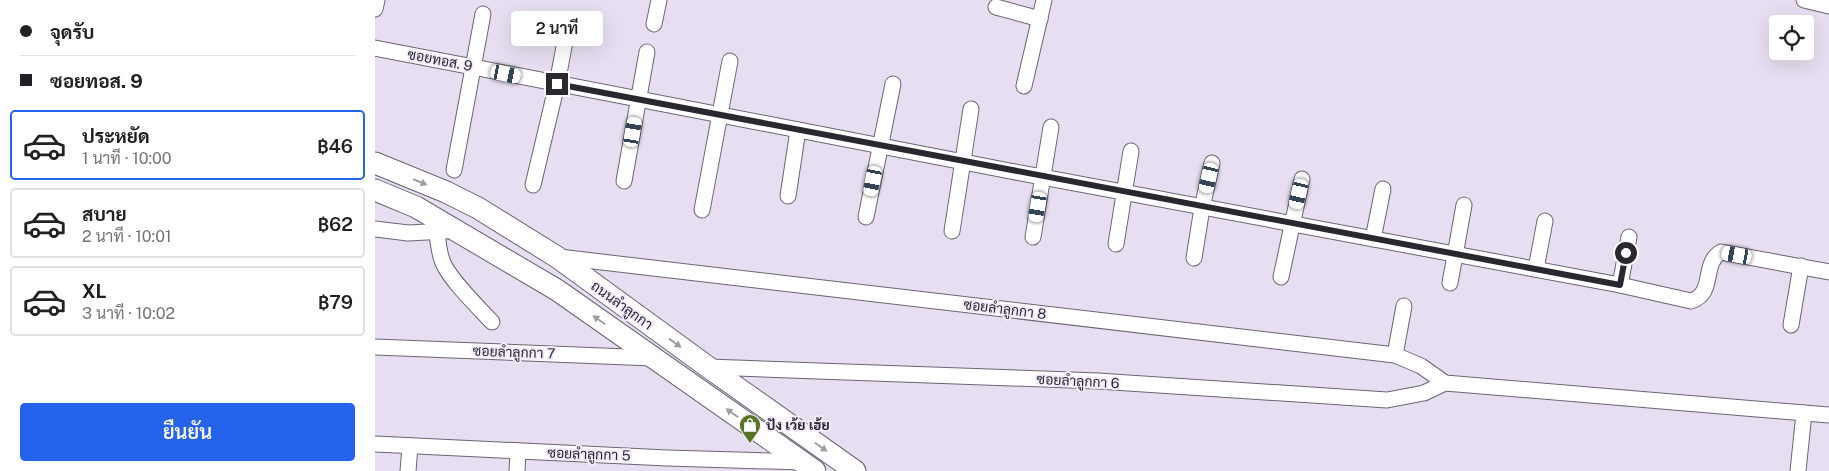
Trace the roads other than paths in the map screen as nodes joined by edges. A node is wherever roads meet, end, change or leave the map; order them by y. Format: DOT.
graph roads {
  1 [pos="377,0"];
  2 [pos="659,0"];
  3 [pos="1044,0"];
  4 [pos="1804,0"];
  5 [pos="1829,6"];
  6 [pos="996,7"];
  7 [pos="375,9"];
  8 [pos="483,14"];
  9 [pos="1040,19"];
  10 [pos="654,24"];
  11 [pos="566,36"];
  12 [pos="375,48"];
  13 [pos="647,52"];
  14 [pos="730,61"];
  15 [pos="473,67"];
  16 [pos="557,84"];
  17 [pos="893,84"];
  18 [pos="1024,86"];
  19 [pos="639,99"];
  20 [pos="971,109"];
  21 [pos="720,115"];
  22 [pos="1051,127"];
  23 [pos="798,130"];
  24 [pos="880,146"];
  25 [pos="1131,151"];
  26 [pos="963,162"];
  27 [pos="375,163"];
  28 [pos="1212,163"];
  29 [pos="454,170"];
  30 [pos="1043,177"];
  31 [pos="1302,179"];
  32 [pos="624,181"];
  33 [pos="533,185"];
  34 [pos="1383,189"];
  35 [pos="375,190"];
  36 [pos="1125,193"];
  37 [pos="787,196"];
  38 [pos="1464,205"];
  39 [pos="1202,208"];
  40 [pos="702,210"];
  41 [pos="867,217"];
  42 [pos="1545,221"];
  43 [pos="1292,224"];
  44 [pos="375,229"];
  45 [pos="446,231"];
  46 [pos="952,231"];
  47 [pos="1033,237"];
  48 [pos="1629,237"];
  49 [pos="1373,239"];
  50 [pos="1116,244"];
  51 [pos="1455,254"];
  52 [pos="557,257"];
  53 [pos="1194,258"];
  54 [pos="1801,266"];
  55 [pos="1536,269"];
  56 [pos="1829,272"];
  57 [pos="1281,277"];
  58 [pos="1450,283"];
  59 [pos="1620,285"];
  60 [pos="1404,306"];
  61 [pos="492,322"];
  62 [pos="1791,324"];
  63 [pos="375,346"];
  64 [pos="1395,355"];
  65 [pos="653,358"];
  66 [pos="708,367"];
  67 [pos="1445,383"];
  68 [pos="1804,413"];
  69 [pos="1829,415"];
  70 [pos="375,444"];
  71 [pos="410,446"];
  72 [pos="518,451"];
  73 [pos="667,464"];
  74 [pos="809,467"];
  75 [pos="408,471"];
  76 [pos="517,471"];
  77 [pos="855,471"];
  78 [pos="859,471"];
  79 [pos="1798,471"];
  1 -- 7 [label="street"];
  2 -- 10 [label="street"];
  3 -- 9 [label="street"];
  4 -- 5 [label="street"];
  6 -- 9 [label="street"];
  8 -- 15 [label="street"];
  9 -- 18 [label="street"];
  11 -- 16 [label="street"];
  12 -- 15 [label="street, ซอยทอส. 9"];
  13 -- 19 [label="street"];
  14 -- 21 [label="street"];
  15 -- 16 [label="street, ซอยทอส. 9"];
  15 -- 29 [label="street"];
  16 -- 19 [label="street, ซอยทอส. 9"];
  16 -- 33 [label="street"];
  17 -- 24 [label="street"];
  19 -- 21 [label="street, ซอยทอส. 9"];
  19 -- 32 [label="street"];
  20 -- 26 [label="street"];
  21 -- 23 [label="street, ซอยทอส. 9"];
  21 -- 40 [label="street"];
  22 -- 30 [label="street"];
  23 -- 24 [label="street, ซอยทอส. 9"];
  23 -- 37 [label="street"];
  24 -- 26 [label="street, ซอยทอส. 9"];
  24 -- 41 [label="street"];
  25 -- 36 [label="street"];
  26 -- 30 [label="street, ซอยทอส. 9"];
  26 -- 46 [label="street"];
  27 -- 52 [label="main road, ถนนลำลูกกา, one-way"];
  28 -- 39 [label="street"];
  30 -- 36 [label="street, ซอยทอส. 9"];
  30 -- 47 [label="street"];
  31 -- 43 [label="street"];
  34 -- 49 [label="street"];
  35 -- 45 [label="main road, ถนนลำลูกกา"];
  36 -- 39 [label="street, ซอยทอส. 9"];
  36 -- 50 [label="street"];
  38 -- 51 [label="street"];
  39 -- 43 [label="street, ซอยทอส. 9"];
  39 -- 53 [label="street"];
  42 -- 55 [label="street"];
  43 -- 49 [label="street, ซอยทอส. 9"];
  43 -- 57 [label="street"];
  44 -- 45 [label="street"];
  45 -- 61 [label="street"];
  65 -- 45 [label="main road, ถนนลำลูกกา, one-way"];
  48 -- 59 [label="street"];
  49 -- 51 [label="street, ซอยทอส. 9"];
  51 -- 55 [label="street, ซอยทอส. 9"];
  51 -- 58 [label="street"];
  52 -- 64 [label="street, ซอยลำลูกกา 8"];
  52 -- 66 [label="main road, ถนนลำลูกกา, one-way"];
  54 -- 56 [label="street, ซอยทอส. 9"];
  54 -- 59 [label="street, ซอยทอส. 9"];
  54 -- 62 [label="street"];
  55 -- 59 [label="street, ซอยทอส. 9"];
  60 -- 64 [label="street"];
  63 -- 65 [label="street, ซอยลำลูกกา 7"];
  64 -- 67 [label="street, ซอยลำลูกกา 8"];
  74 -- 65 [label="main road, ถนนลำลูกกา, one-way"];
  66 -- 67 [label="street, ซอยลำลูกกา 6"];
  66 -- 77 [label="main road, ถนนลำลูกกา, one-way"];
  67 -- 68 [label="street"];
  68 -- 69 [label="street"];
  68 -- 79 [label="street"];
  70 -- 71 [label="street, ซอยลำลูกกา 5"];
  71 -- 72 [label="street, ซอยลำลูกกา 5"];
  71 -- 75 [label="street"];
  72 -- 73 [label="street, ซอยลำลูกกา 5"];
  72 -- 76 [label="street"];
  73 -- 74 [label="street, ซอยลำลูกกา 5"];
  77 -- 78 [label="street"];
}
